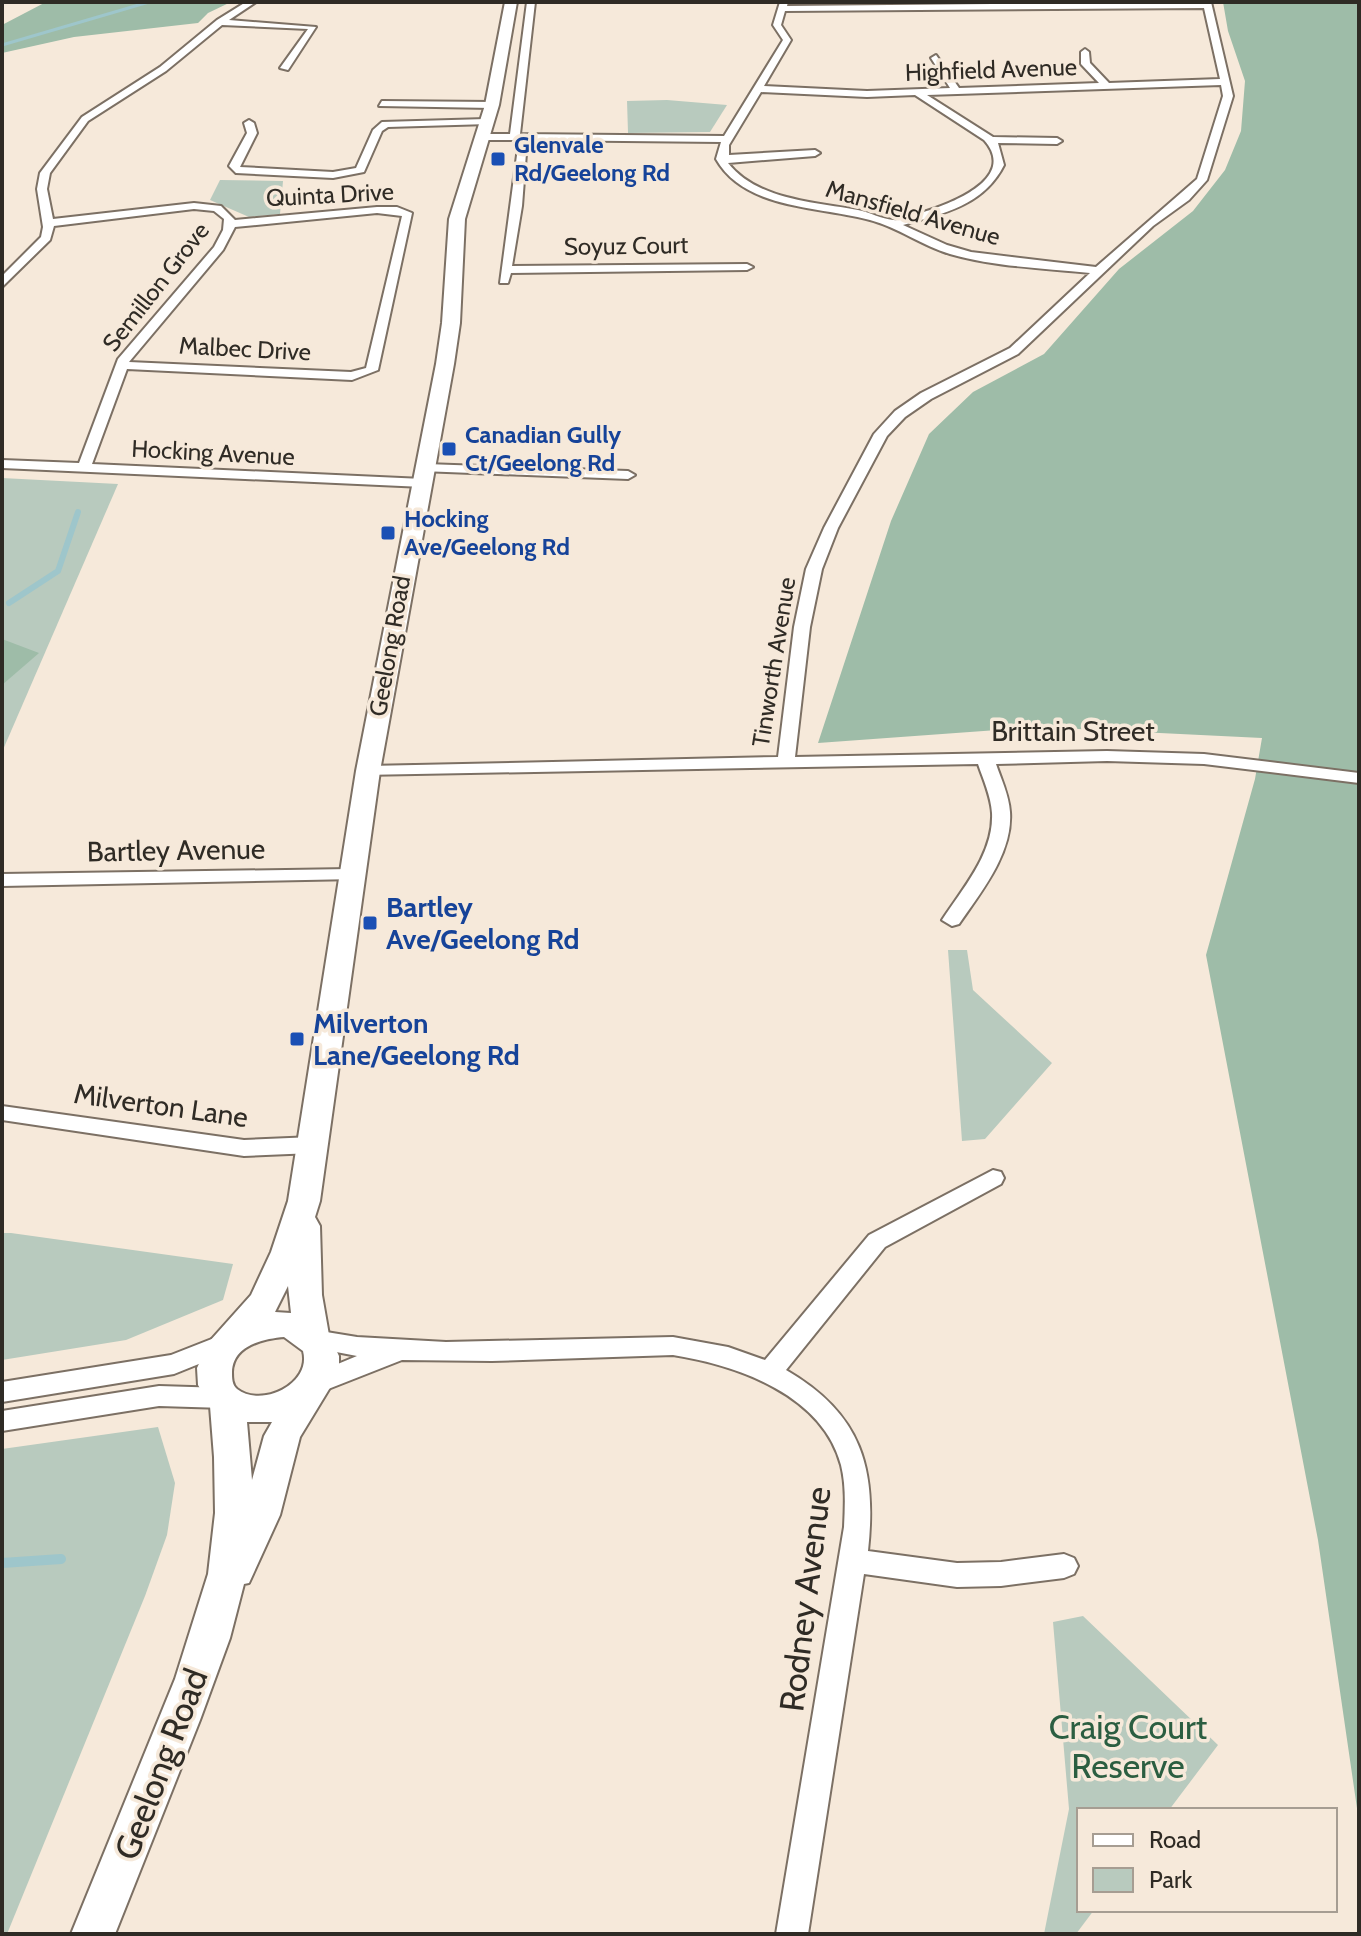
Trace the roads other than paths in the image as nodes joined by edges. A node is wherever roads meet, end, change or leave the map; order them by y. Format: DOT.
graph roads {
  1 [pos="252,2"];
  2 [pos="511,2"];
  3 [pos="531,2"];
  4 [pos="1208,4"];
  5 [pos="783,5"];
  6 [pos="220,22"];
  7 [pos="1085,52"];
  8 [pos="936,58"];
  9 [pos="285,68"];
  10 [pos="1224,82"];
  11 [pos="1107,86"];
  12 [pos="759,89"];
  13 [pos="956,91"];
  14 [pos="918,93"];
  15 [pos="383,103"];
  16 [pos="492,105"];
  17 [pos="249,123"];
  18 [pos="483,134"];
  19 [pos="729,138"];
  20 [pos="519,140"];
  21 [pos="991,140"];
  22 [pos="1057,141"];
  23 [pos="815,153"];
  24 [pos="721,159"];
  25 [pos="49,223"];
  26 [pos="230,224"];
  27 [pos="892,224"];
  28 [pos="747,267"];
  29 [pos="1099,271"];
  30 [pos="2,283"];
  31 [pos="121,365"];
  32 [pos="366,374"];
  33 [pos="2,464"];
  34 [pos="84,468"];
  35 [pos="424,475"];
  36 [pos="628,475"];
  37 [pos="985,758"];
  38 [pos="786,761"];
  39 [pos="368,771"];
  40 [pos="1359,778"];
  41 [pos="350,875"];
  42 [pos="2,880"];
  43 [pos="952,920"];
  44 [pos="2,1113"];
  45 [pos="313,1145"];
  46 [pos="993,1178"];
  47 [pos="304,1201"];
  48 [pos="313,1338"];
  49 [pos="231,1339"];
  50 [pos="419,1351"];
  51 [pos="770,1372"];
  52 [pos="311,1387"];
  53 [pos="2,1392"];
  54 [pos="225,1399"];
  55 [pos="2,1421"];
  56 [pos="852,1561"];
  57 [pos="1064,1566"];
  58 [pos="223,1593"];
  59 [pos="93,1934"];
  60 [pos="792,1934"];
  1 -- 6 [label="street"];
  2 -- 16 [label="main road, Geelong Road"];
  3 -- 20 [label="street"];
  4 -- 5 [label="street"];
  4 -- 10 [label="street, Tinworth Avenue"];
  5 -- 12 [label="street"];
  6 -- 9 [label="street"];
  6 -- 25 [label="street"];
  7 -- 11 [label="street"];
  8 -- 13 [label="street"];
  10 -- 11 [label="street, Highfield Avenue"];
  10 -- 29 [label="street, Tinworth Avenue"];
  11 -- 13 [label="street, Highfield Avenue"];
  12 -- 14 [label="street, Highfield Avenue"];
  12 -- 19 [label="street"];
  13 -- 14 [label="street, Highfield Avenue"];
  14 -- 21 [label="street"];
  15 -- 16 [label="street"];
  16 -- 18 [label="main road, Geelong Road"];
  17 -- 18 [label="street"];
  18 -- 20 [label="street"];
  18 -- 35 [label="main road, Geelong Road"];
  19 -- 20 [label="street"];
  19 -- 24 [label="street"];
  20 -- 28 [label="street, Soyuz Court"];
  21 -- 22 [label="street"];
  21 -- 27 [label="street"];
  23 -- 24 [label="street"];
  24 -- 27 [label="street, Mansfield Avenue"];
  25 -- 26 [label="street, Semillon Grove"];
  25 -- 30 [label="street"];
  26 -- 31 [label="street, Semillon Grove"];
  26 -- 32 [label="street, Quinta Drive"];
  27 -- 29 [label="street, Mansfield Avenue"];
  29 -- 38 [label="street, Tinworth Avenue"];
  31 -- 32 [label="street, Malbec Drive"];
  31 -- 34 [label="street, Semillon Grove"];
  33 -- 34 [label="street, Hocking Avenue"];
  34 -- 35 [label="street, Hocking Avenue"];
  35 -- 36 [label="street, Hocking Avenue"];
  35 -- 39 [label="main road, Geelong Road"];
  37 -- 38 [label="street, Brittain Street"];
  37 -- 40 [label="street, Brittain Street"];
  37 -- 43 [label="street"];
  38 -- 39 [label="street, Tinworth Avenue"];
  39 -- 41 [label="main road, Geelong Road"];
  41 -- 42 [label="street, Bartley Avenue"];
  41 -- 45 [label="main road, Geelong Road"];
  44 -- 45 [label="street, Milverton Lane"];
  45 -- 47 [label="main road, Geelong Road"];
  46 -- 51 [label="street"];
  47 -- 48 [label="main road, Geelong Road"];
  47 -- 49 [label="main road, Geelong Road"];
  48 -- 49 [label="main road"];
  48 -- 50 [label="street, Rodney Avenue"];
  48 -- 52 [label="main road"];
  49 -- 53 [label="street"];
  49 -- 54 [label="main road"];
  50 -- 51 [label="street, Rodney Avenue"];
  50 -- 52 [label="street, Rodney Avenue"];
  51 -- 56 [label="street, Rodney Avenue"];
  52 -- 54 [label="main road"];
  52 -- 58 [label="main road, Geelong Road"];
  54 -- 55 [label="street"];
  54 -- 58 [label="main road, Geelong Road"];
  56 -- 57 [label="street"];
  56 -- 60 [label="street, Rodney Avenue"];
  58 -- 59 [label="main road, Geelong Road"];
}
